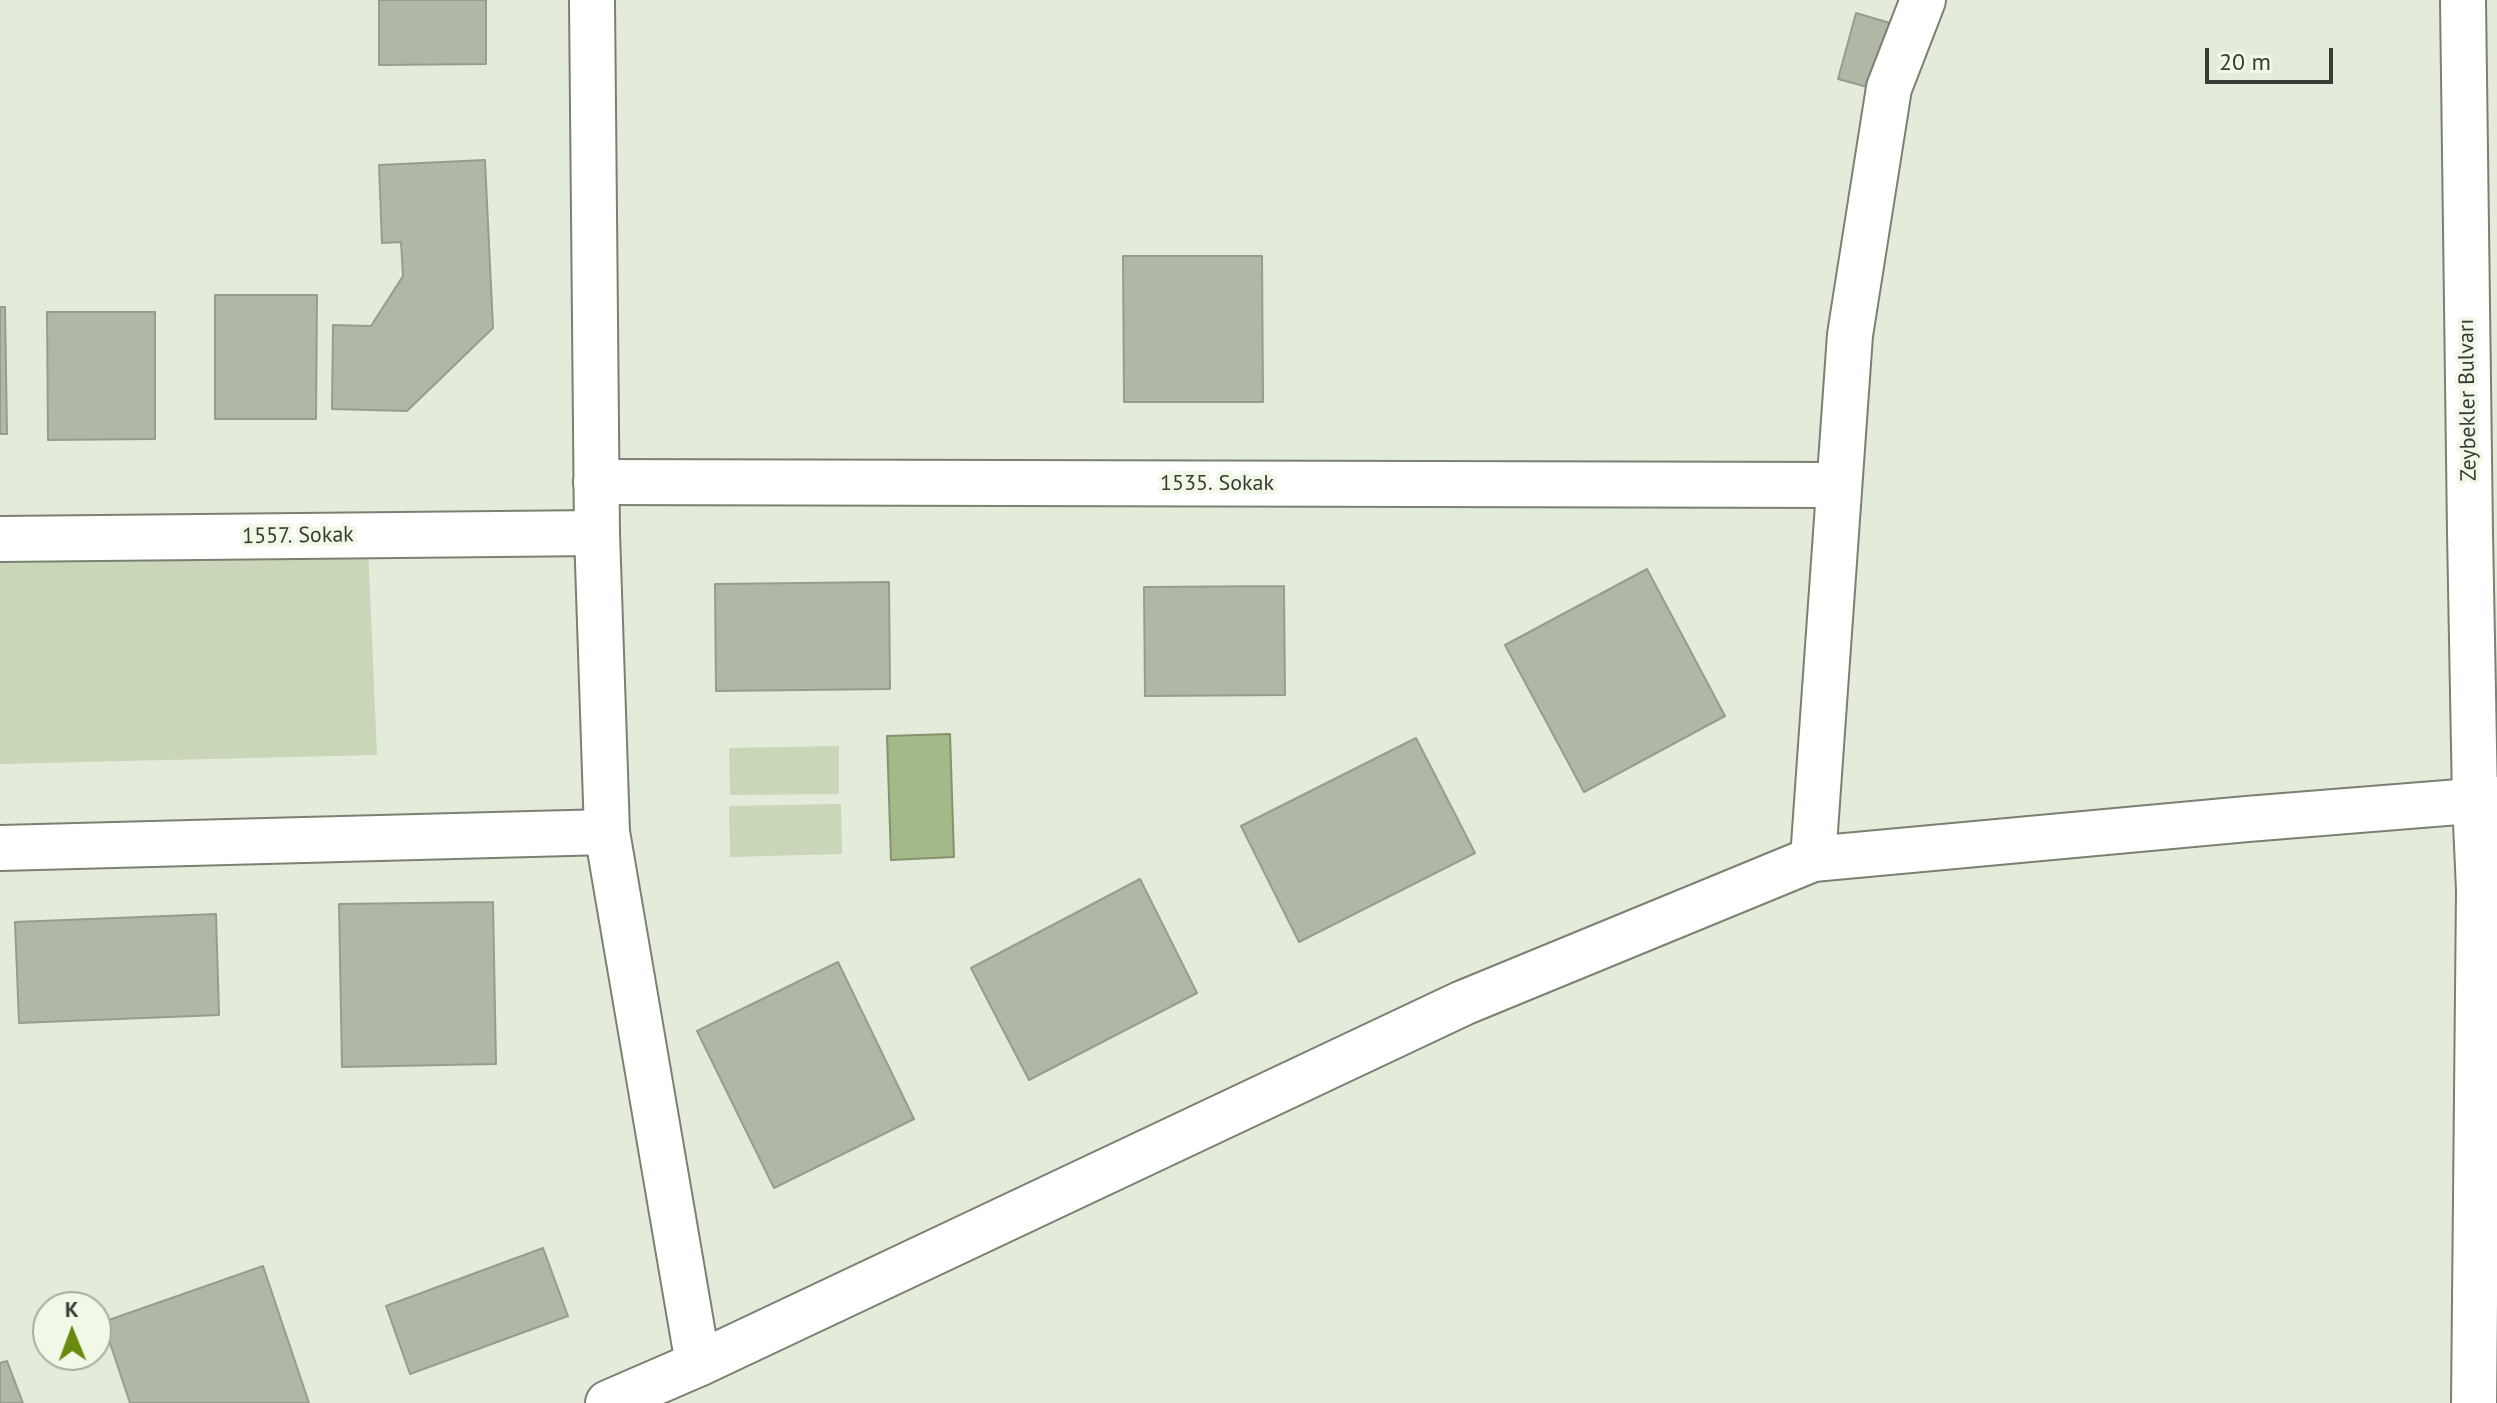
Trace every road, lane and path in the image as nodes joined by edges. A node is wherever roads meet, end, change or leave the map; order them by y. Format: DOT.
graph roads {
  1 [pos="592,0"];
  2 [pos="1923,0"];
  3 [pos="2463,0"];
  4 [pos="2481,169"];
  5 [pos="596,482"];
  6 [pos="1838,485"];
  7 [pos="597,533"];
  8 [pos="0,539"];
  9 [pos="2486,799"];
  10 [pos="607,832"];
  11 [pos="0,848"];
  12 [pos="1813,859"];
  13 [pos="698,1364"];
  14 [pos="608,1403"];
  15 [pos="2474,1403"];
  1 -- 5 [label="street"];
  2 -- 6 [label="street"];
  3 -- 4 [label="street, Zeybekler Bulvarı"];
  4 -- 9 [label="street, Zeybekler Bulvarı"];
  5 -- 6 [label="street, 1535. Sokak"];
  5 -- 7 [label="street"];
  6 -- 12 [label="street"];
  7 -- 8 [label="street, 1557. Sokak"];
  7 -- 10 [label="street"];
  9 -- 12 [label="street"];
  9 -- 15 [label="street, Zeybekler Bulvarı"];
  10 -- 11 [label="street"];
  10 -- 13 [label="street"];
  12 -- 13 [label="street"];
  13 -- 14 [label="street"];
}
